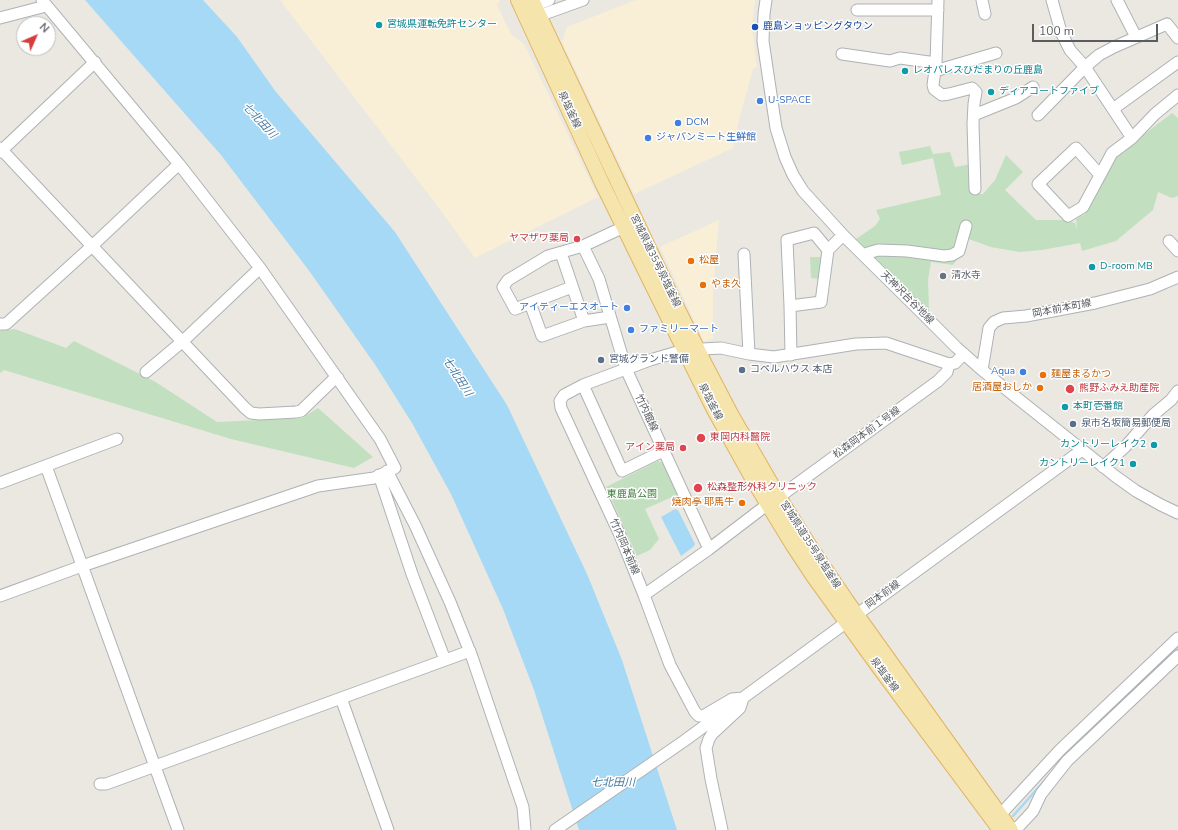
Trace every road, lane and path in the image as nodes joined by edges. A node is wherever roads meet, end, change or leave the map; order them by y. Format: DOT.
graph roads {
  1 [pos="549,0"];
  2 [pos="583,0"];
  3 [pos="766,0"];
  4 [pos="982,0"];
  5 [pos="1052,0"];
  6 [pos="1117,0"];
  7 [pos="44,3"];
  8 [pos="938,5"];
  9 [pos="529,8"];
  10 [pos="857,10"];
  11 [pos="985,14"];
  12 [pos="0,18"];
  13 [pos="1178,22"];
  14 [pos="1167,24"];
  15 [pos="1136,36"];
  16 [pos="1178,38"];
  17 [pos="996,53"];
  18 [pos="842,54"];
  19 [pos="94,62"];
  20 [pos="1178,62"];
  21 [pos="935,67"];
  22 [pos="1086,67"];
  23 [pos="1033,87"];
  24 [pos="1178,95"];
  25 [pos="1113,109"];
  26 [pos="974,115"];
  27 [pos="1038,115"];
  28 [pos="1132,138"];
  29 [pos="1,150"];
  30 [pos="179,164"];
  31 [pos="1100,175"];
  32 [pos="976,189"];
  33 [pos="966,226"];
  34 [pos="624,227"];
  35 [pos="843,235"];
  36 [pos="1169,240"];
  37 [pos="92,246"];
  38 [pos="583,246"];
  39 [pos="828,250"];
  40 [pos="1178,251"];
  41 [pos="562,253"];
  42 [pos="744,254"];
  43 [pos="864,255"];
  44 [pos="260,268"];
  45 [pos="1178,278"];
  46 [pos="572,287"];
  47 [pos="530,303"];
  48 [pos="790,306"];
  49 [pos="610,317"];
  50 [pos="584,321"];
  51 [pos="0,324"];
  52 [pos="182,341"];
  53 [pos="691,349"];
  54 [pos="749,354"];
  55 [pos="964,354"];
  56 [pos="791,355"];
  57 [pos="949,364"];
  58 [pos="626,369"];
  59 [pos="982,370"];
  60 [pos="146,372"];
  61 [pos="338,378"];
  62 [pos="583,385"];
  63 [pos="1178,391"];
  64 [pos="117,439"];
  65 [pos="1082,450"];
  66 [pos="663,451"];
  67 [pos="46,466"];
  68 [pos="1103,467"];
  69 [pos="383,473"];
  70 [pos="0,483"];
  71 [pos="773,500"];
  72 [pos="1178,513"];
  73 [pos="710,549"];
  74 [pos="82,566"];
  75 [pos="644,595"];
  76 [pos="0,596"];
  77 [pos="851,618"];
  78 [pos="1178,638"];
  79 [pos="470,651"];
  80 [pos="1178,656"];
  81 [pos="445,660"];
  82 [pos="341,698"];
  83 [pos="743,698"];
  84 [pos="155,766"];
  85 [pos="100,784"];
  86 [pos="1000,815"];
  87 [pos="178,830"];
  88 [pos="388,830"];
  89 [pos="525,830"];
  90 [pos="555,830"];
  91 [pos="722,830"];
  92 [pos="1000,830"];
  93 [pos="1012,830"];
  1 -- 9 [label="street"];
  2 -- 9 [label="street"];
  3 -- 35 [label="street, 天神沢台谷地線"];
  4 -- 11 [label="street"];
  5 -- 22 [label="street"];
  6 -- 15 [label="street"];
  7 -- 12 [label="street"];
  7 -- 19 [label="street"];
  8 -- 10 [label="street"];
  8 -- 21 [label="street"];
  9 -- 34 [label="main road, 泉塩釜線"];
  9 -- 53 [label="main road, 宮城県道35号泉塩釜線"];
  13 -- 14 [label="street"];
  14 -- 15 [label="street"];
  14 -- 16 [label="street"];
  15 -- 22 [label="street"];
  17 -- 21 [label="street"];
  18 -- 21 [label="street"];
  19 -- 29 [label="street"];
  19 -- 30 [label="street"];
  20 -- 25 [label="street"];
  21 -- 26 [label="street"];
  22 -- 25 [label="street"];
  22 -- 27 [label="street"];
  23 -- 26 [label="street"];
  24 -- 28 [label="street"];
  25 -- 28 [label="street"];
  26 -- 32 [label="street"];
  28 -- 31 [label="street"];
  29 -- 37 [label="street"];
  30 -- 37 [label="street"];
  30 -- 44 [label="street"];
  31 -- 31 [label="street"];
  33 -- 43 [label="street"];
  34 -- 38 [label="street"];
  34 -- 53 [label="main road, 泉塩釜線"];
  35 -- 39 [label="street"];
  35 -- 43 [label="street, 天神沢台谷地線"];
  36 -- 40 [label="street"];
  37 -- 51 [label="street"];
  37 -- 52 [label="street"];
  38 -- 41 [label="street"];
  38 -- 49 [label="street, 竹内館線"];
  39 -- 48 [label="street"];
  39 -- 48 [label="street"];
  41 -- 46 [label="street"];
  41 -- 47 [label="street"];
  42 -- 54 [label="street"];
  43 -- 55 [label="street, 天神沢台谷地線"];
  44 -- 52 [label="street"];
  44 -- 61 [label="street"];
  45 -- 59 [label="street, 岡本前本町線"];
  46 -- 47 [label="street"];
  46 -- 50 [label="street"];
  47 -- 50 [label="street"];
  48 -- 56 [label="street"];
  49 -- 50 [label="street"];
  49 -- 58 [label="street, 竹内館線"];
  52 -- 60 [label="street"];
  52 -- 61 [label="street"];
  53 -- 54 [label="street, 竹内岡本前線"];
  53 -- 58 [label="street, 竹内岡本前線"];
  53 -- 71 [label="main road, 宮城県道35号泉塩釜線"];
  54 -- 56 [label="street, 竹内岡本前線"];
  55 -- 57 [label="street"];
  55 -- 59 [label="street, 天神沢台谷地線"];
  56 -- 57 [label="street, 竹内岡本前線"];
  57 -- 71 [label="street, 松森岡本前１号線"];
  58 -- 62 [label="street, 竹内岡本前線"];
  58 -- 66 [label="street, 竹内館線"];
  59 -- 65 [label="street, 天神沢台谷地線"];
  61 -- 69 [label="street"];
  62 -- 66 [label="street"];
  62 -- 75 [label="street, 竹内岡本前線"];
  63 -- 68 [label="street"];
  64 -- 67 [label="street"];
  65 -- 68 [label="street, 天神沢台谷地線"];
  65 -- 77 [label="street, 岡本前線"];
  66 -- 73 [label="street, 竹内館線"];
  67 -- 70 [label="street"];
  67 -- 74 [label="street"];
  68 -- 72 [label="street, 天神沢台谷地線"];
  69 -- 74 [label="street"];
  69 -- 79 [label="street"];
  69 -- 81 [label="street"];
  71 -- 73 [label="street"];
  71 -- 77 [label="main road, 宮城県道35号泉塩釜線"];
  73 -- 75 [label="street"];
  74 -- 76 [label="street"];
  74 -- 84 [label="street"];
  75 -- 83 [label="street, 竹内岡本前線"];
  77 -- 83 [label="street, 岡本前線"];
  77 -- 86 [label="main road, 宮城県道35号泉塩釜線"];
  77 -- 92 [label="main road, 泉塩釜線"];
  78 -- 86 [label="street"];
  79 -- 81 [label="street"];
  79 -- 89 [label="street"];
  80 -- 93 [label="street"];
  81 -- 82 [label="street"];
  82 -- 84 [label="street"];
  82 -- 88 [label="street"];
  83 -- 90 [label="street, 岡本前線"];
  83 -- 91 [label="street"];
  84 -- 85 [label="street"];
  84 -- 87 [label="street"];
  86 -- 93 [label="main road, 宮城県道35号泉塩釜線"];
}
